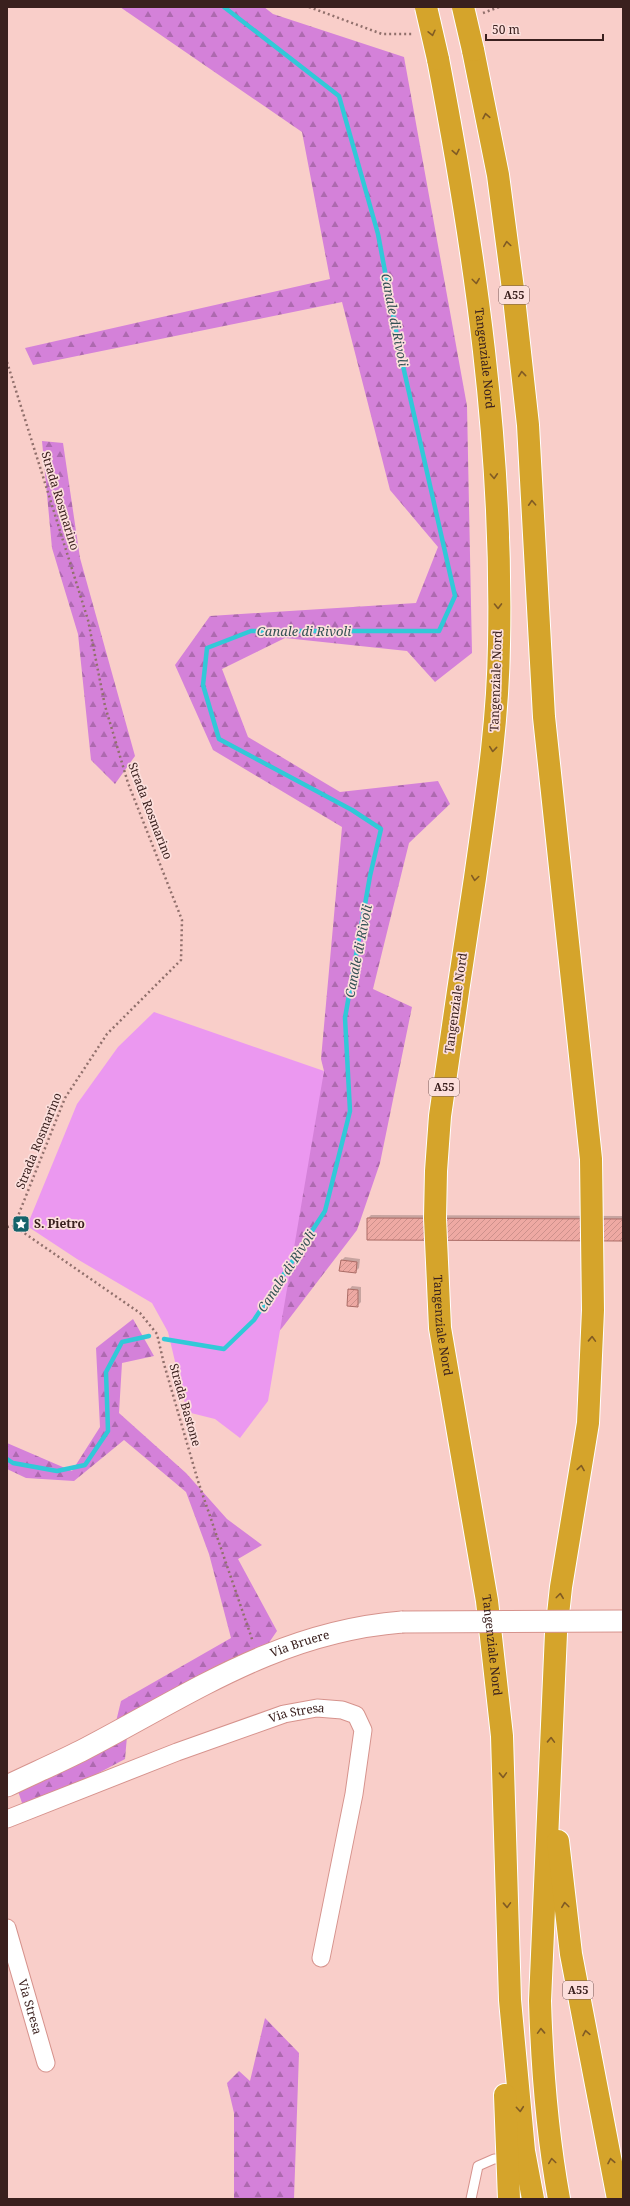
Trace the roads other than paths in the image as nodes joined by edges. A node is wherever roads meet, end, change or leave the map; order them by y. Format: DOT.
graph roads {
  1 [pos="426,7"];
  2 [pos="470,11"];
  3 [pos="623,1620"];
  4 [pos="550,1779"];
  5 [pos="7,1786"];
  6 [pos="7,1819"];
  7 [pos="7,1928"];
  8 [pos="321,1958"];
  9 [pos="510,2000"];
  10 [pos="46,2063"];
  11 [pos="508,2158"];
  12 [pos="471,2199"];
  13 [pos="509,2199"];
  14 [pos="533,2199"];
  15 [pos="559,2199"];
  16 [pos="618,2199"];
  1 -- 9 [label="highway, Tangenziale Nord / A55, one-way, bridge"];
  4 -- 2 [label="highway, A55, one-way, bridge"];
  3 -- 5 [label="street, Via Bruere, bridge"];
  15 -- 4 [label="highway, A55, one-way"];
  16 -- 4 [label="highway, A55, one-way"];
  6 -- 8 [label="street, Via Stresa"];
  7 -- 10 [label="street, Via Stresa"];
  9 -- 11 [label="highway, A55"];
  9 -- 14 [label="highway, A55, one-way"];
  11 -- 12 [label="lane"];
  11 -- 13 [label="highway, A55"];
}
